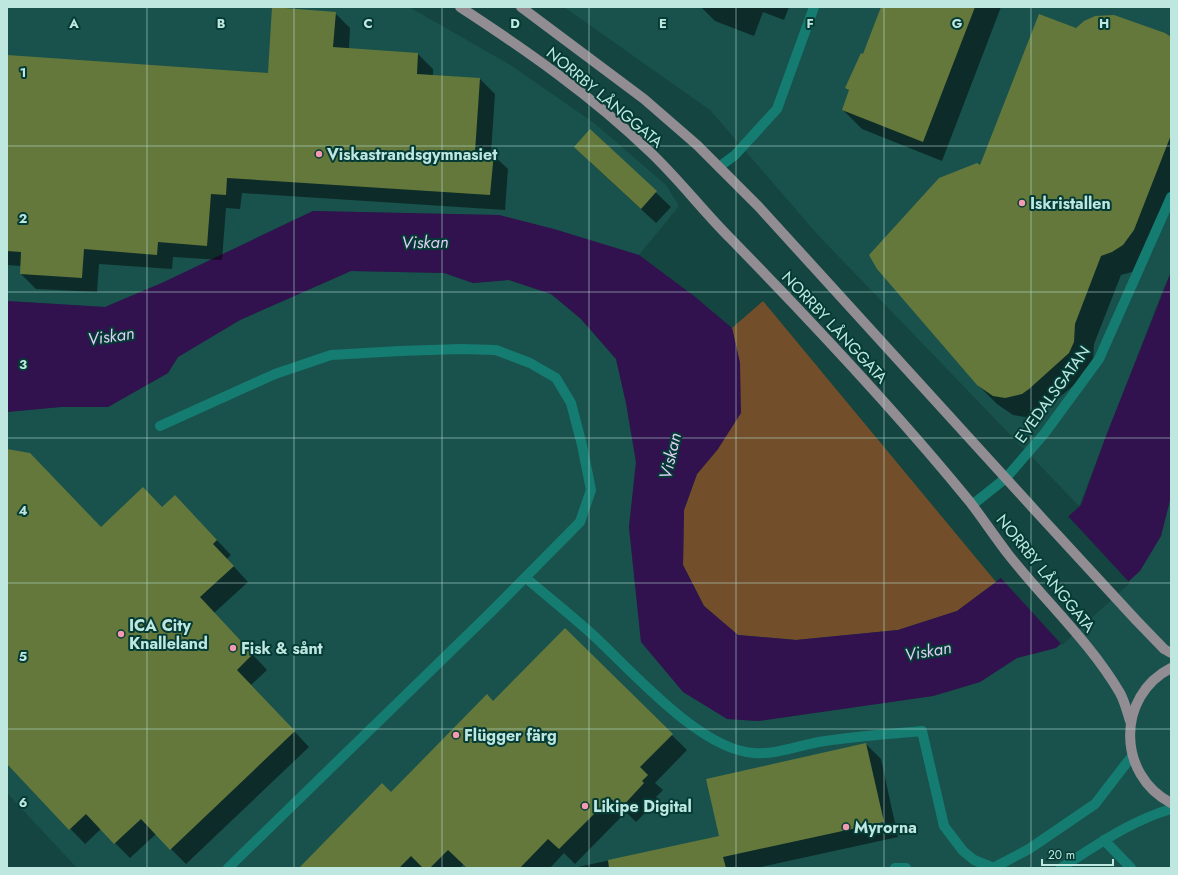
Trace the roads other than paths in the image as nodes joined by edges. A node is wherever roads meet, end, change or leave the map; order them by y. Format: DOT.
graph roads {
  1 [pos="460,7"];
  2 [pos="521,7"];
  3 [pos="814,7"];
  4 [pos="719,167"];
  5 [pos="1171,197"];
  6 [pos="160,426"];
  7 [pos="1006,478"];
  8 [pos="972,504"];
  9 [pos="526,578"];
  10 [pos="1171,653"];
  11 [pos="1171,668"];
  12 [pos="1130,721"];
  13 [pos="1132,756"];
  14 [pos="1171,803"];
  15 [pos="1171,809"];
  16 [pos="1104,840"];
  17 [pos="228,868"];
  18 [pos="895,868"];
  19 [pos="906,868"];
  20 [pos="994,868"];
  21 [pos="1062,868"];
  22 [pos="1131,868"];
  1 -- 8 [label="main road, NORRBY LÅNGGATA"];
  2 -- 4 [label="main road, NORRBY LÅNGGATA"];
  3 -- 4 [label="street"];
  4 -- 7 [label="main road, NORRBY LÅNGGATA"];
  5 -- 7 [label="street, EVEDALSGATAN"];
  6 -- 9 [label="street"];
  7 -- 8 [label="street, EVEDALSGATAN"];
  7 -- 10 [label="main road, NORRBY LÅNGGATA"];
  8 -- 12 [label="main road, NORRBY LÅNGGATA"];
  9 -- 17 [label="street"];
  9 -- 20 [label="street"];
  11 -- 12 [label="main road"];
  12 -- 13 [label="main road"];
  13 -- 14 [label="main road"];
  13 -- 20 [label="street"];
  15 -- 16 [label="street"];
  16 -- 21 [label="street"];
  16 -- 22 [label="street"];
  18 -- 19 [label="street"];
}
